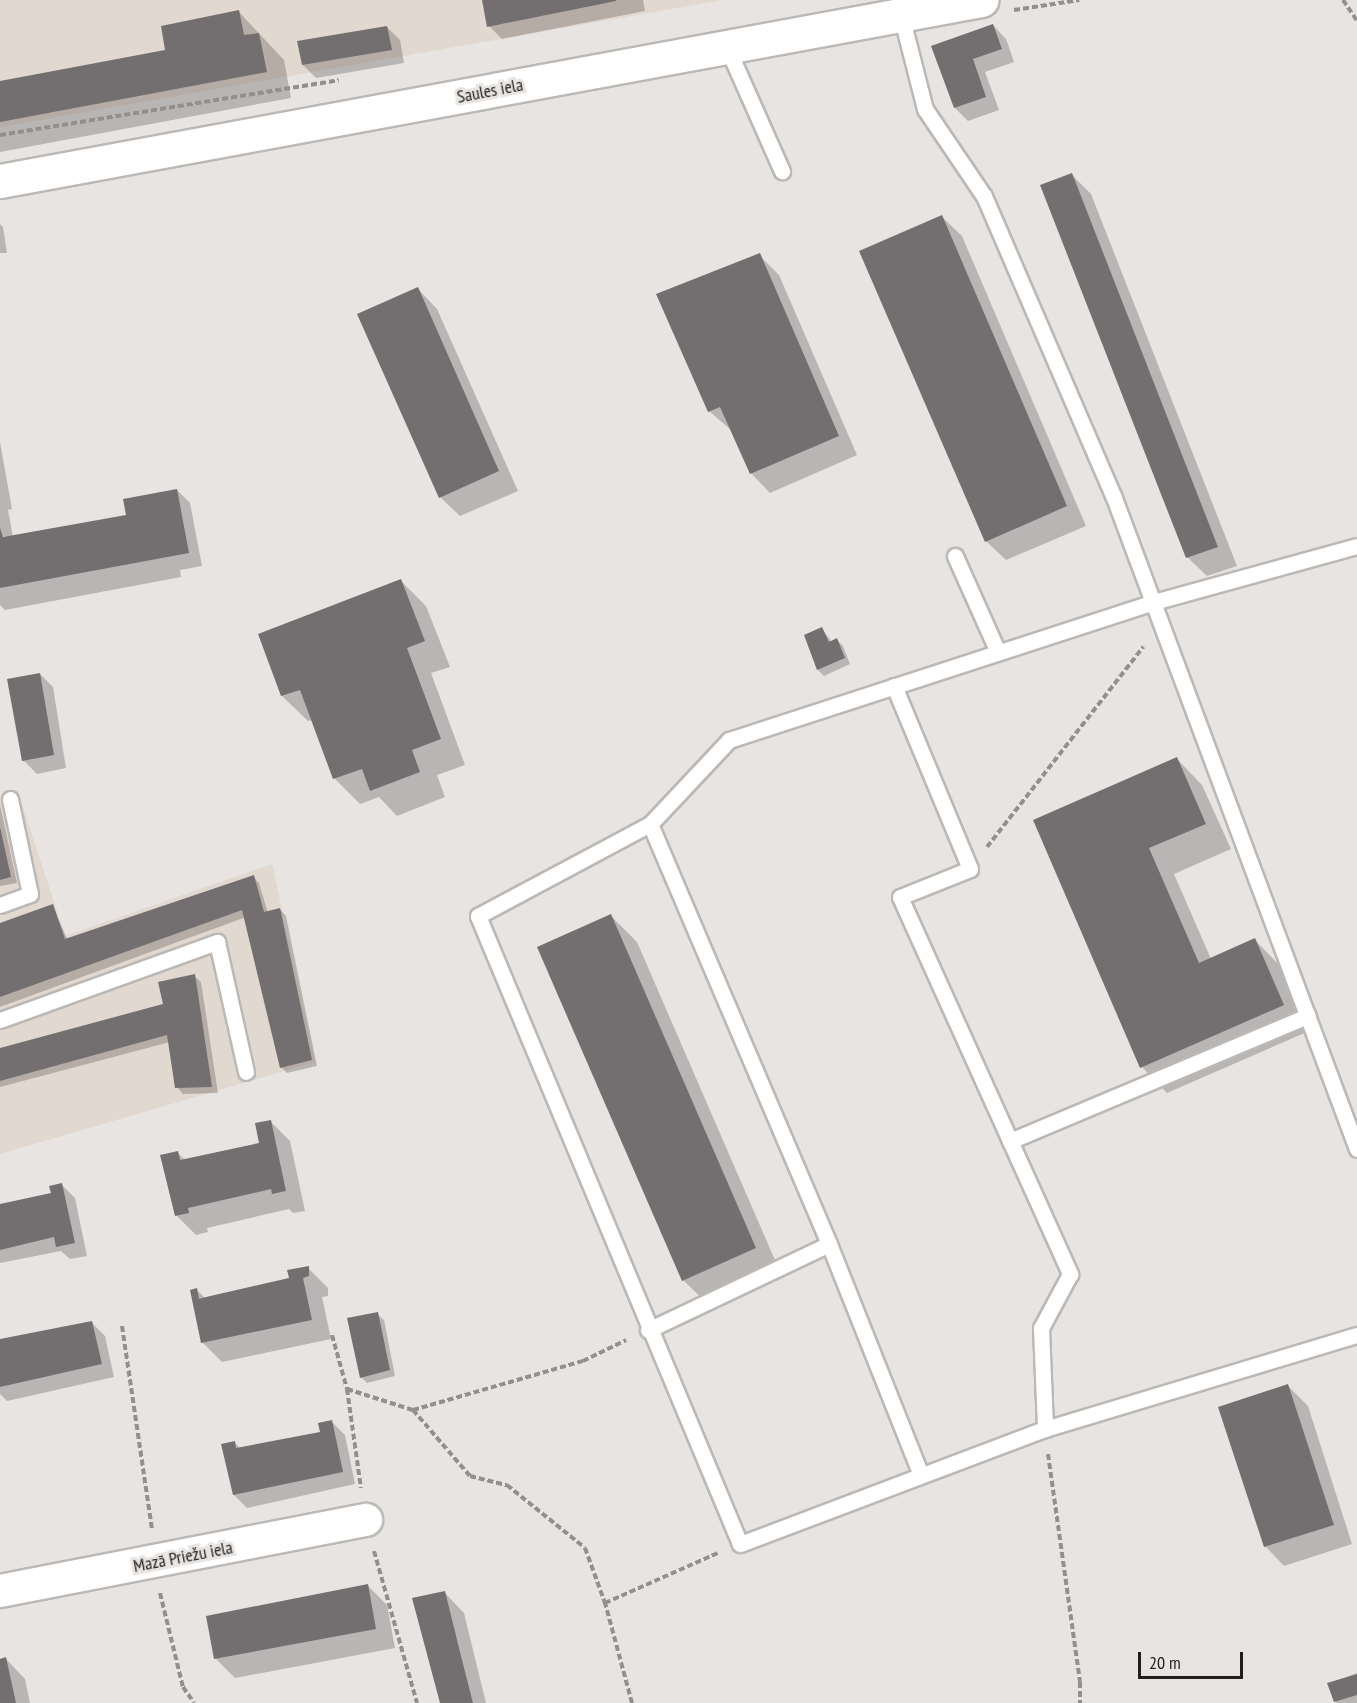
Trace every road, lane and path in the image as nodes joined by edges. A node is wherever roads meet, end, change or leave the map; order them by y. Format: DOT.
graph roads {
  1 [pos="981,0"];
  2 [pos="1343,0"];
  3 [pos="901,15"];
  4 [pos="1357,21"];
  5 [pos="727,47"];
  6 [pos="782,171"];
  7 [pos="0,182"];
  8 [pos="1357,546"];
  9 [pos="955,555"];
  10 [pos="1154,602"];
  11 [pos="1161,622"];
  12 [pos="998,652"];
  13 [pos="894,686"];
  14 [pos="10,799"];
  15 [pos="650,824"];
  16 [pos="970,869"];
  17 [pos="0,905"];
  18 [pos="1308,1016"];
  19 [pos="0,1020"];
  20 [pos="246,1072"];
  21 [pos="1010,1141"];
  22 [pos="1357,1149"];
  23 [pos="830,1244"];
  24 [pos="122,1326"];
  25 [pos="648,1330"];
  26 [pos="1357,1335"];
  27 [pos="346,1389"];
  28 [pos="413,1410"];
  29 [pos="1045,1429"];
  30 [pos="920,1473"];
  31 [pos="366,1520"];
  32 [pos="740,1544"];
  33 [pos="156,1563"];
  34 [pos="0,1591"];
  35 [pos="605,1603"];
  36 [pos="194,1703"];
  37 [pos="632,1703"];
  38 [pos="1080,1703"];
  1 -- 3 [label="street, Saules iela"];
  2 -- 4 [label="path"];
  3 -- 5 [label="street, Saules iela"];
  3 -- 10 [label="lane"];
  5 -- 6 [label="lane"];
  5 -- 7 [label="street, Saules iela"];
  8 -- 10 [label="lane"];
  9 -- 12 [label="lane"];
  10 -- 11 [label="lane"];
  10 -- 12 [label="lane"];
  11 -- 16 [label="path"];
  11 -- 18 [label="lane"];
  12 -- 13 [label="lane"];
  13 -- 15 [label="lane"];
  13 -- 16 [label="lane"];
  14 -- 17 [label="lane"];
  15 -- 23 [label="lane"];
  15 -- 25 [label="lane"];
  16 -- 21 [label="lane"];
  18 -- 21 [label="lane"];
  18 -- 22 [label="lane"];
  19 -- 20 [label="lane"];
  21 -- 29 [label="lane"];
  23 -- 25 [label="lane"];
  23 -- 30 [label="lane"];
  24 -- 33 [label="path"];
  25 -- 28 [label="path"];
  25 -- 32 [label="lane"];
  26 -- 29 [label="lane"];
  27 -- 28 [label="path"];
  28 -- 35 [label="path"];
  29 -- 30 [label="lane"];
  29 -- 38 [label="path"];
  30 -- 32 [label="lane"];
  31 -- 33 [label="street, Mazā Priežu iela"];
  32 -- 35 [label="path"];
  33 -- 34 [label="street, Mazā Priežu iela"];
  33 -- 36 [label="path"];
  35 -- 37 [label="path"];
}
